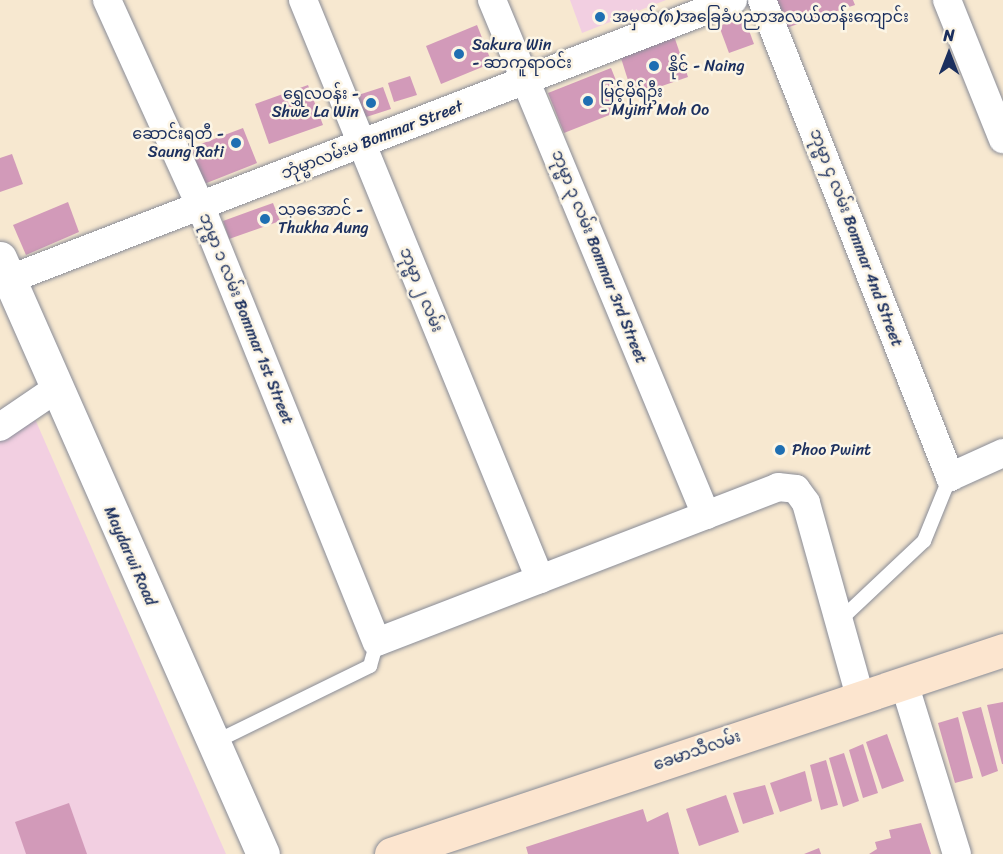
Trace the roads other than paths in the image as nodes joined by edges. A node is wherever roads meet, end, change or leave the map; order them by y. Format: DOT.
graph roads {
  1 [pos="106,0"];
  2 [pos="303,0"];
  3 [pos="492,0"];
  4 [pos="734,0"];
  5 [pos="762,0"];
  6 [pos="947,0"];
  7 [pos="527,82"];
  8 [pos="1003,139"];
  9 [pos="360,143"];
  10 [pos="200,205"];
  11 [pos="5,268"];
  12 [pos="56,389"];
  13 [pos="0,427"];
  14 [pos="1003,453"];
  15 [pos="950,477"];
  16 [pos="706,515"];
  17 [pos="540,579"];
  18 [pos="839,621"];
  19 [pos="377,642"];
  20 [pos="1003,650"];
  21 [pos="904,683"];
  22 [pos="860,696"];
  23 [pos="213,743"];
  24 [pos="263,854"];
  25 [pos="391,854"];
  26 [pos="957,854"];
  1 -- 10 [label="street, ဘုမ္မာ ၁ လမ်း Bommar 1st Street"];
  2 -- 9 [label="street, ဘုမ္မာ ၂ လမ်း"];
  3 -- 7 [label="street, ဘုမ္မာ ၃ လမ်း Bommar 3rd Street"];
  4 -- 7 [label="street, ဘုံမ္မာလမ်းမ Bommar Street"];
  5 -- 15 [label="street, ဘုမ္မာ ၄ လမ်း Bommar 4nd Street"];
  6 -- 8 [label="street"];
  7 -- 9 [label="street, ဘုံမ္မာလမ်းမ Bommar Street"];
  7 -- 16 [label="street, ဘုမ္မာ ၃ လမ်း Bommar 3rd Street"];
  9 -- 10 [label="street, ဘုံမ္မာလမ်းမ Bommar Street"];
  9 -- 17 [label="street, ဘုမ္မာ ၂ လမ်း"];
  10 -- 11 [label="street, ဘုံမ္မာလမ်းမ Bommar Street"];
  10 -- 19 [label="street, ဘုမ္မာ ၁ လမ်း Bommar 1st Street"];
  11 -- 12 [label="street, Maydarwi Road"];
  12 -- 13 [label="street"];
  12 -- 23 [label="street, Maydarwi Road"];
  14 -- 15 [label="street"];
  15 -- 18 [label="lane"];
  16 -- 17 [label="street"];
  16 -- 18 [label="street"];
  17 -- 19 [label="street"];
  18 -- 22 [label="street"];
  19 -- 23 [label="lane"];
  20 -- 21 [label="main road, ခေမာသီလမ်း"];
  21 -- 22 [label="main road, ခေမာသီလမ်း"];
  21 -- 26 [label="street"];
  22 -- 25 [label="main road, ခေမာသီလမ်း"];
  23 -- 24 [label="street, Maydarwi Road"];
}
